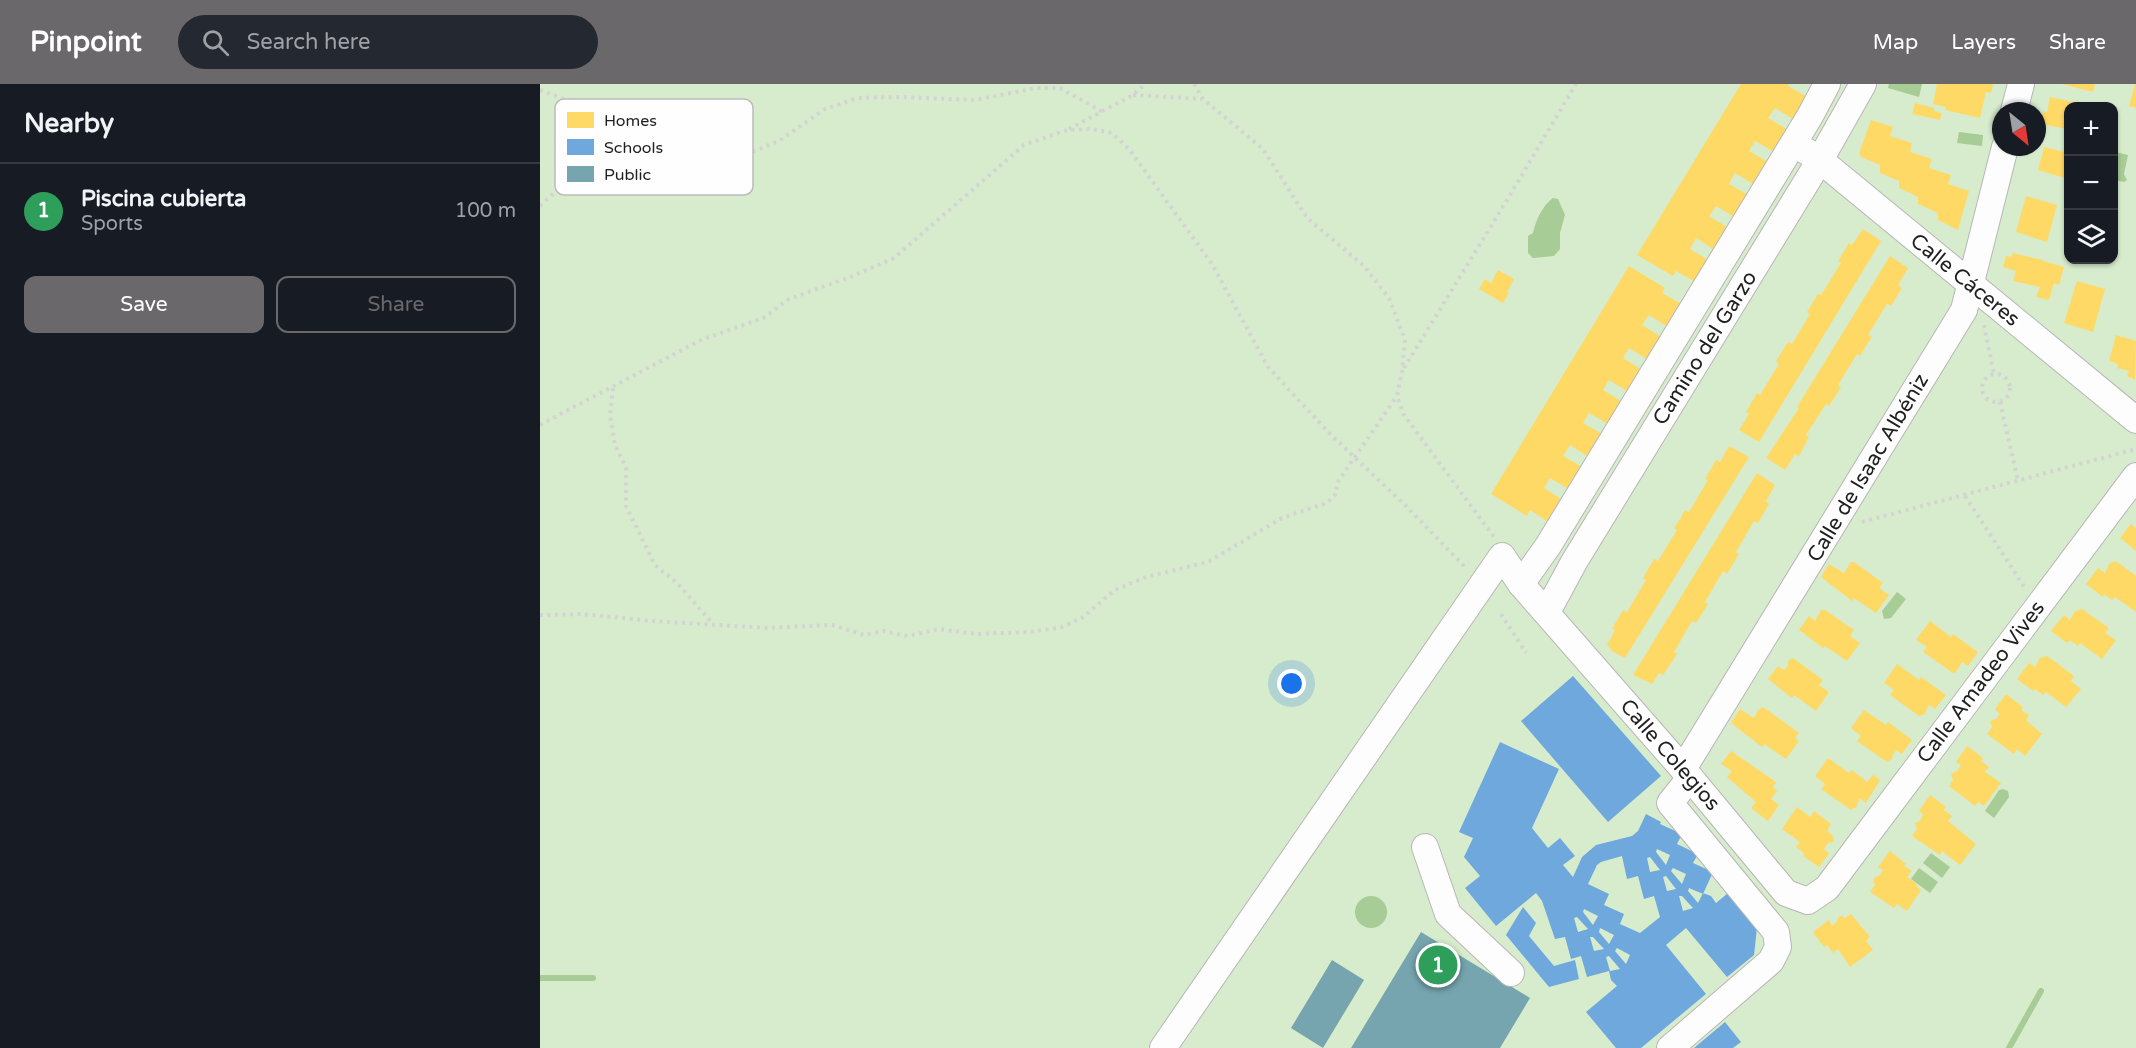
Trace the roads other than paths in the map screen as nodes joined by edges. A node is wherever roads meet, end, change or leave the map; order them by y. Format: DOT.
graph roads {
  1 [pos="1827,84"];
  2 [pos="1863,84"];
  3 [pos="2021,84"];
  4 [pos="2016,102"];
  5 [pos="1793,143"];
  6 [pos="2003,156"];
  7 [pos="1820,160"];
  8 [pos="1970,284"];
  9 [pos="2136,420"];
  10 [pos="2136,476"];
  11 [pos="1521,584"];
  12 [pos="1547,612"];
  13 [pos="1686,773"];
  14 [pos="1425,847"];
  15 [pos="1827,888"];
  16 [pos="1511,973"];
  17 [pos="1162,1048"];
  18 [pos="1670,1048"];
  1 -- 5 [label="street, Camino del Garzo"];
  2 -- 7 [label="street, Camino del Garzo"];
  3 -- 4 [label="street"];
  5 -- 7 [label="street, Calle Cáceres"];
  5 -- 11 [label="street, Camino del Garzo"];
  6 -- 8 [label="street, Calle de Isaac Albéniz"];
  7 -- 8 [label="street, Calle Cáceres"];
  7 -- 12 [label="street, Camino del Garzo"];
  8 -- 9 [label="street, Calle Cáceres"];
  8 -- 13 [label="street, Calle de Isaac Albéniz"];
  10 -- 15 [label="street, Calle Amadeo Vives"];
  11 -- 12 [label="street, Calle Colegios"];
  11 -- 17 [label="street, Calle Colegios"];
  12 -- 13 [label="street, Calle Colegios"];
  13 -- 15 [label="street, Calle Colegios"];
  13 -- 18 [label="street, Calle de Isaac Albéniz"];
  14 -- 16 [label="street"];
}
